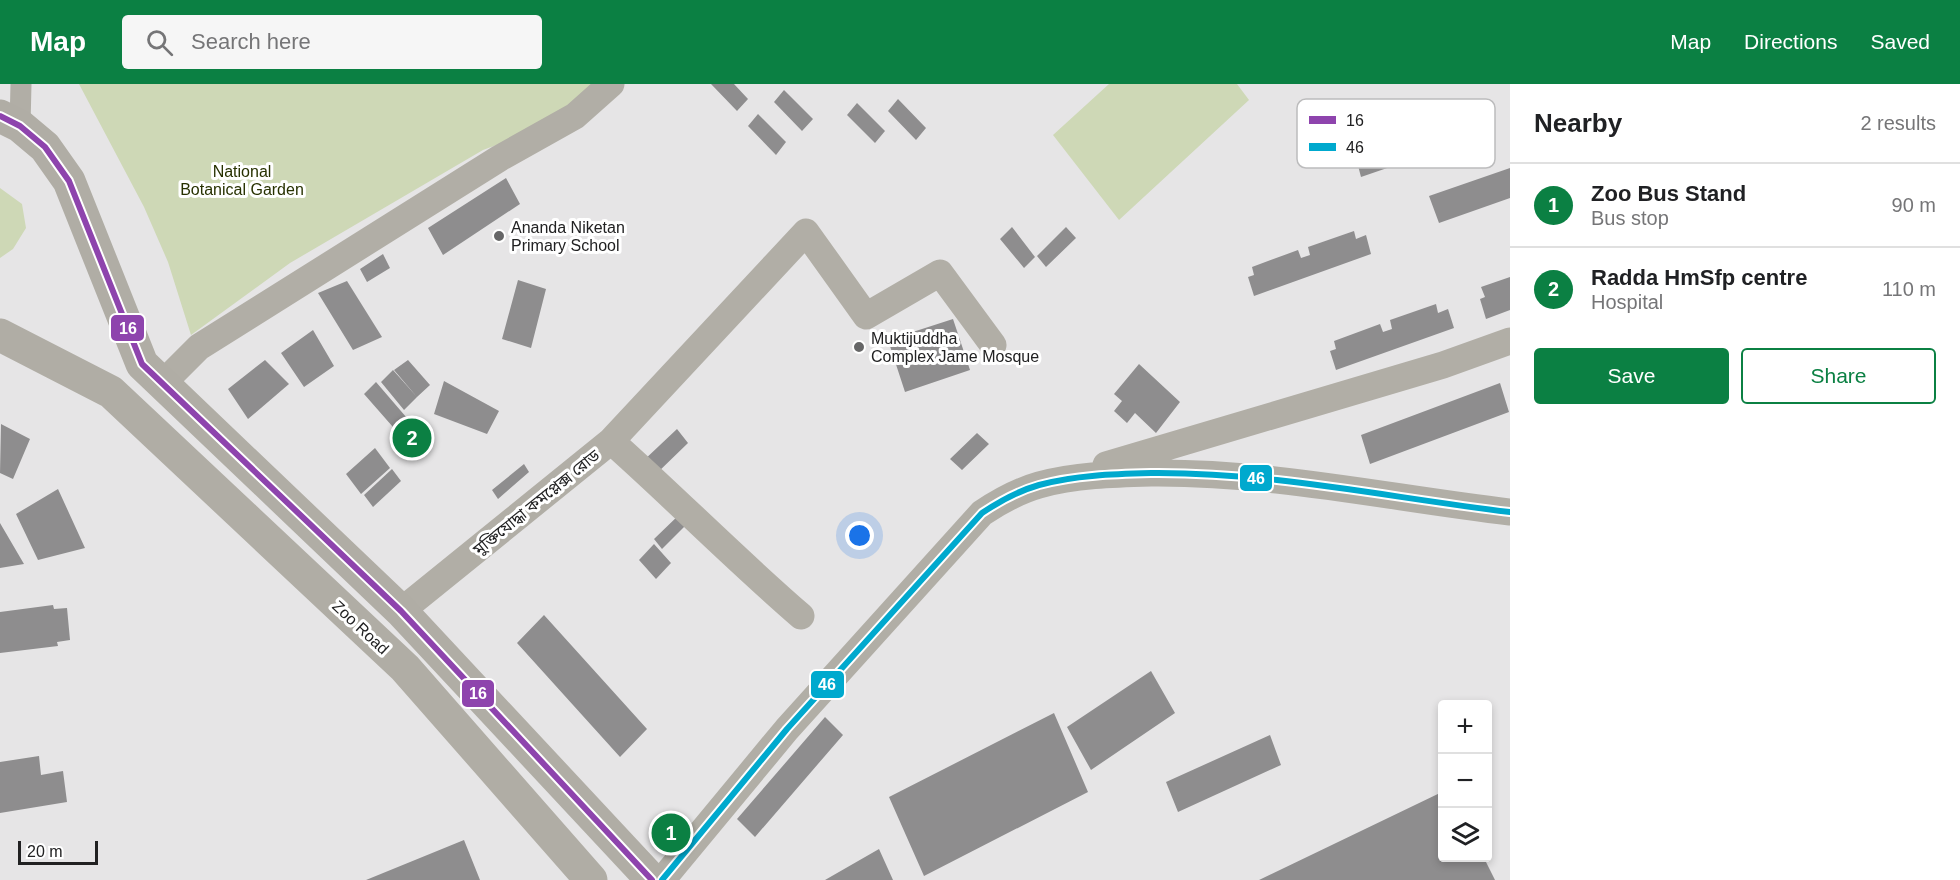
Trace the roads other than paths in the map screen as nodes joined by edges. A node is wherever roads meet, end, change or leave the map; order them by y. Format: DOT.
graph roads {
  1 [pos="21,84"];
  2 [pos="611,84"];
  3 [pos="10,121"];
  4 [pos="0,335"];
  5 [pos="1510,341"];
  6 [pos="993,345"];
  7 [pos="152,374"];
  8 [pos="111,392"];
  9 [pos="611,441"];
  10 [pos="1039,485"];
  11 [pos="1510,512"];
  12 [pos="401,611"];
  13 [pos="801,616"];
  14 [pos="591,880"];
  15 [pos="652,880"];
  16 [pos="662,880"];
  1 -- 3 [label="street"];
  2 -- 7 [label="street"];
  3 -- 7 [label="main road"];
  4 -- 8 [label="main road, Zoo Road"];
  5 -- 10 [label="street"];
  6 -- 9 [label="street"];
  7 -- 8 [label="main road"];
  7 -- 12 [label="main road"];
  8 -- 14 [label="main road, Zoo Road"];
  9 -- 12 [label="street, মুক্তিযোদ্ধা কমপ্লেক্স রোড"];
  9 -- 13 [label="street, মুক্তিযোদ্ধা কমপ্লেক্স রোড"];
  10 -- 11 [label="street"];
  10 -- 16 [label="street"];
  12 -- 15 [label="main road"];
}
